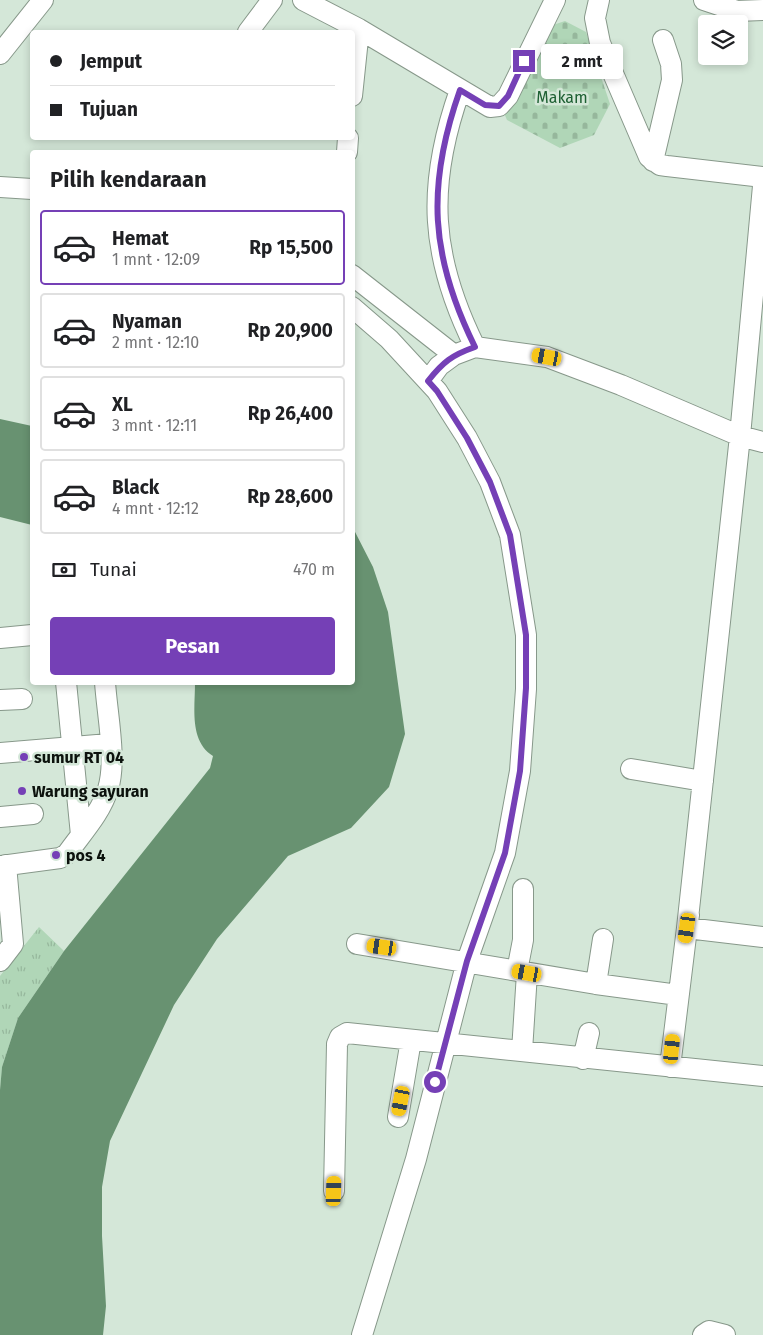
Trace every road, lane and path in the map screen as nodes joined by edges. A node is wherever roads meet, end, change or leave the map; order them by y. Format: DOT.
graph roads {
  1 [pos="44,0"];
  2 [pos="272,0"];
  3 [pos="303,0"];
  4 [pos="555,0"];
  5 [pos="599,0"];
  6 [pos="704,0"];
  7 [pos="763,10"];
  8 [pos="359,29"];
  9 [pos="250,30"];
  10 [pos="663,40"];
  11 [pos="0,54"];
  12 [pos="355,67"];
  13 [pos="460,90"];
  14 [pos="653,161"];
  15 [pos="763,177"];
  16 [pos="763,186"];
  17 [pos="0,187"];
  18 [pos="30,189"];
  19 [pos="763,190"];
  20 [pos="355,276"];
  21 [pos="355,310"];
  22 [pos="475,347"];
  23 [pos="454,354"];
  24 [pos="428,381"];
  25 [pos="740,436"];
  26 [pos="763,442"];
  27 [pos="30,635"];
  28 [pos="0,638"];
  29 [pos="66,685"];
  30 [pos="105,685"];
  31 [pos="22,699"];
  32 [pos="0,700"];
  33 [pos="110,744"];
  34 [pos="71,747"];
  35 [pos="0,753"];
  36 [pos="631,769"];
  37 [pos="703,781"];
  38 [pos="33,814"];
  39 [pos="0,817"];
  40 [pos="80,835"];
  41 [pos="3,866"];
  42 [pos="522,889"];
  43 [pos="687,928"];
  44 [pos="6,931"];
  45 [pos="763,937"];
  46 [pos="603,939"];
  47 [pos="357,944"];
  48 [pos="0,961"];
  49 [pos="467,961"];
  50 [pos="522,972"];
  51 [pos="596,984"];
  52 [pos="678,995"];
  53 [pos="589,1033"];
  54 [pos="411,1040"];
  55 [pos="445,1043"];
  56 [pos="522,1051"];
  57 [pos="583,1059"];
  58 [pos="670,1067"];
  59 [pos="763,1076"];
  60 [pos="398,1117"];
  61 [pos="334,1191"];
  62 [pos="362,1335"];
  63 [pos="703,1335"];
  64 [pos="725,1335"];
  1 -- 11 [label="street"];
  2 -- 9 [label="street"];
  3 -- 8 [label="street"];
  4 -- 13 [label="street"];
  5 -- 14 [label="street"];
  6 -- 7 [label="street"];
  8 -- 12 [label="street"];
  8 -- 13 [label="street"];
  10 -- 14 [label="street"];
  13 -- 22 [label="street"];
  14 -- 15 [label="street"];
  16 -- 19 [label="street"];
  17 -- 18 [label="street"];
  19 -- 25 [label="street"];
  20 -- 23 [label="street"];
  21 -- 24 [label="street"];
  22 -- 23 [label="street"];
  22 -- 25 [label="street"];
  23 -- 24 [label="street"];
  24 -- 49 [label="street"];
  25 -- 26 [label="street"];
  25 -- 37 [label="street"];
  27 -- 28 [label="street"];
  29 -- 34 [label="street"];
  30 -- 33 [label="street"];
  31 -- 32 [label="street"];
  33 -- 34 [label="street"];
  33 -- 40 [label="street"];
  34 -- 35 [label="street"];
  34 -- 40 [label="street"];
  36 -- 37 [label="street"];
  37 -- 43 [label="street"];
  38 -- 39 [label="street"];
  40 -- 41 [label="street"];
  41 -- 44 [label="street"];
  42 -- 50 [label="street"];
  43 -- 45 [label="street"];
  43 -- 52 [label="street"];
  44 -- 48 [label="street"];
  46 -- 51 [label="street"];
  47 -- 49 [label="street"];
  49 -- 50 [label="street"];
  49 -- 55 [label="street"];
  50 -- 51 [label="street"];
  50 -- 56 [label="street"];
  51 -- 52 [label="street"];
  52 -- 58 [label="street"];
  53 -- 57 [label="street"];
  54 -- 55 [label="street"];
  54 -- 60 [label="street"];
  54 -- 61 [label="street"];
  55 -- 56 [label="street"];
  55 -- 62 [label="street"];
  56 -- 57 [label="street"];
  57 -- 58 [label="street"];
  58 -- 59 [label="street"];
  63 -- 64 [label="street"];
}
